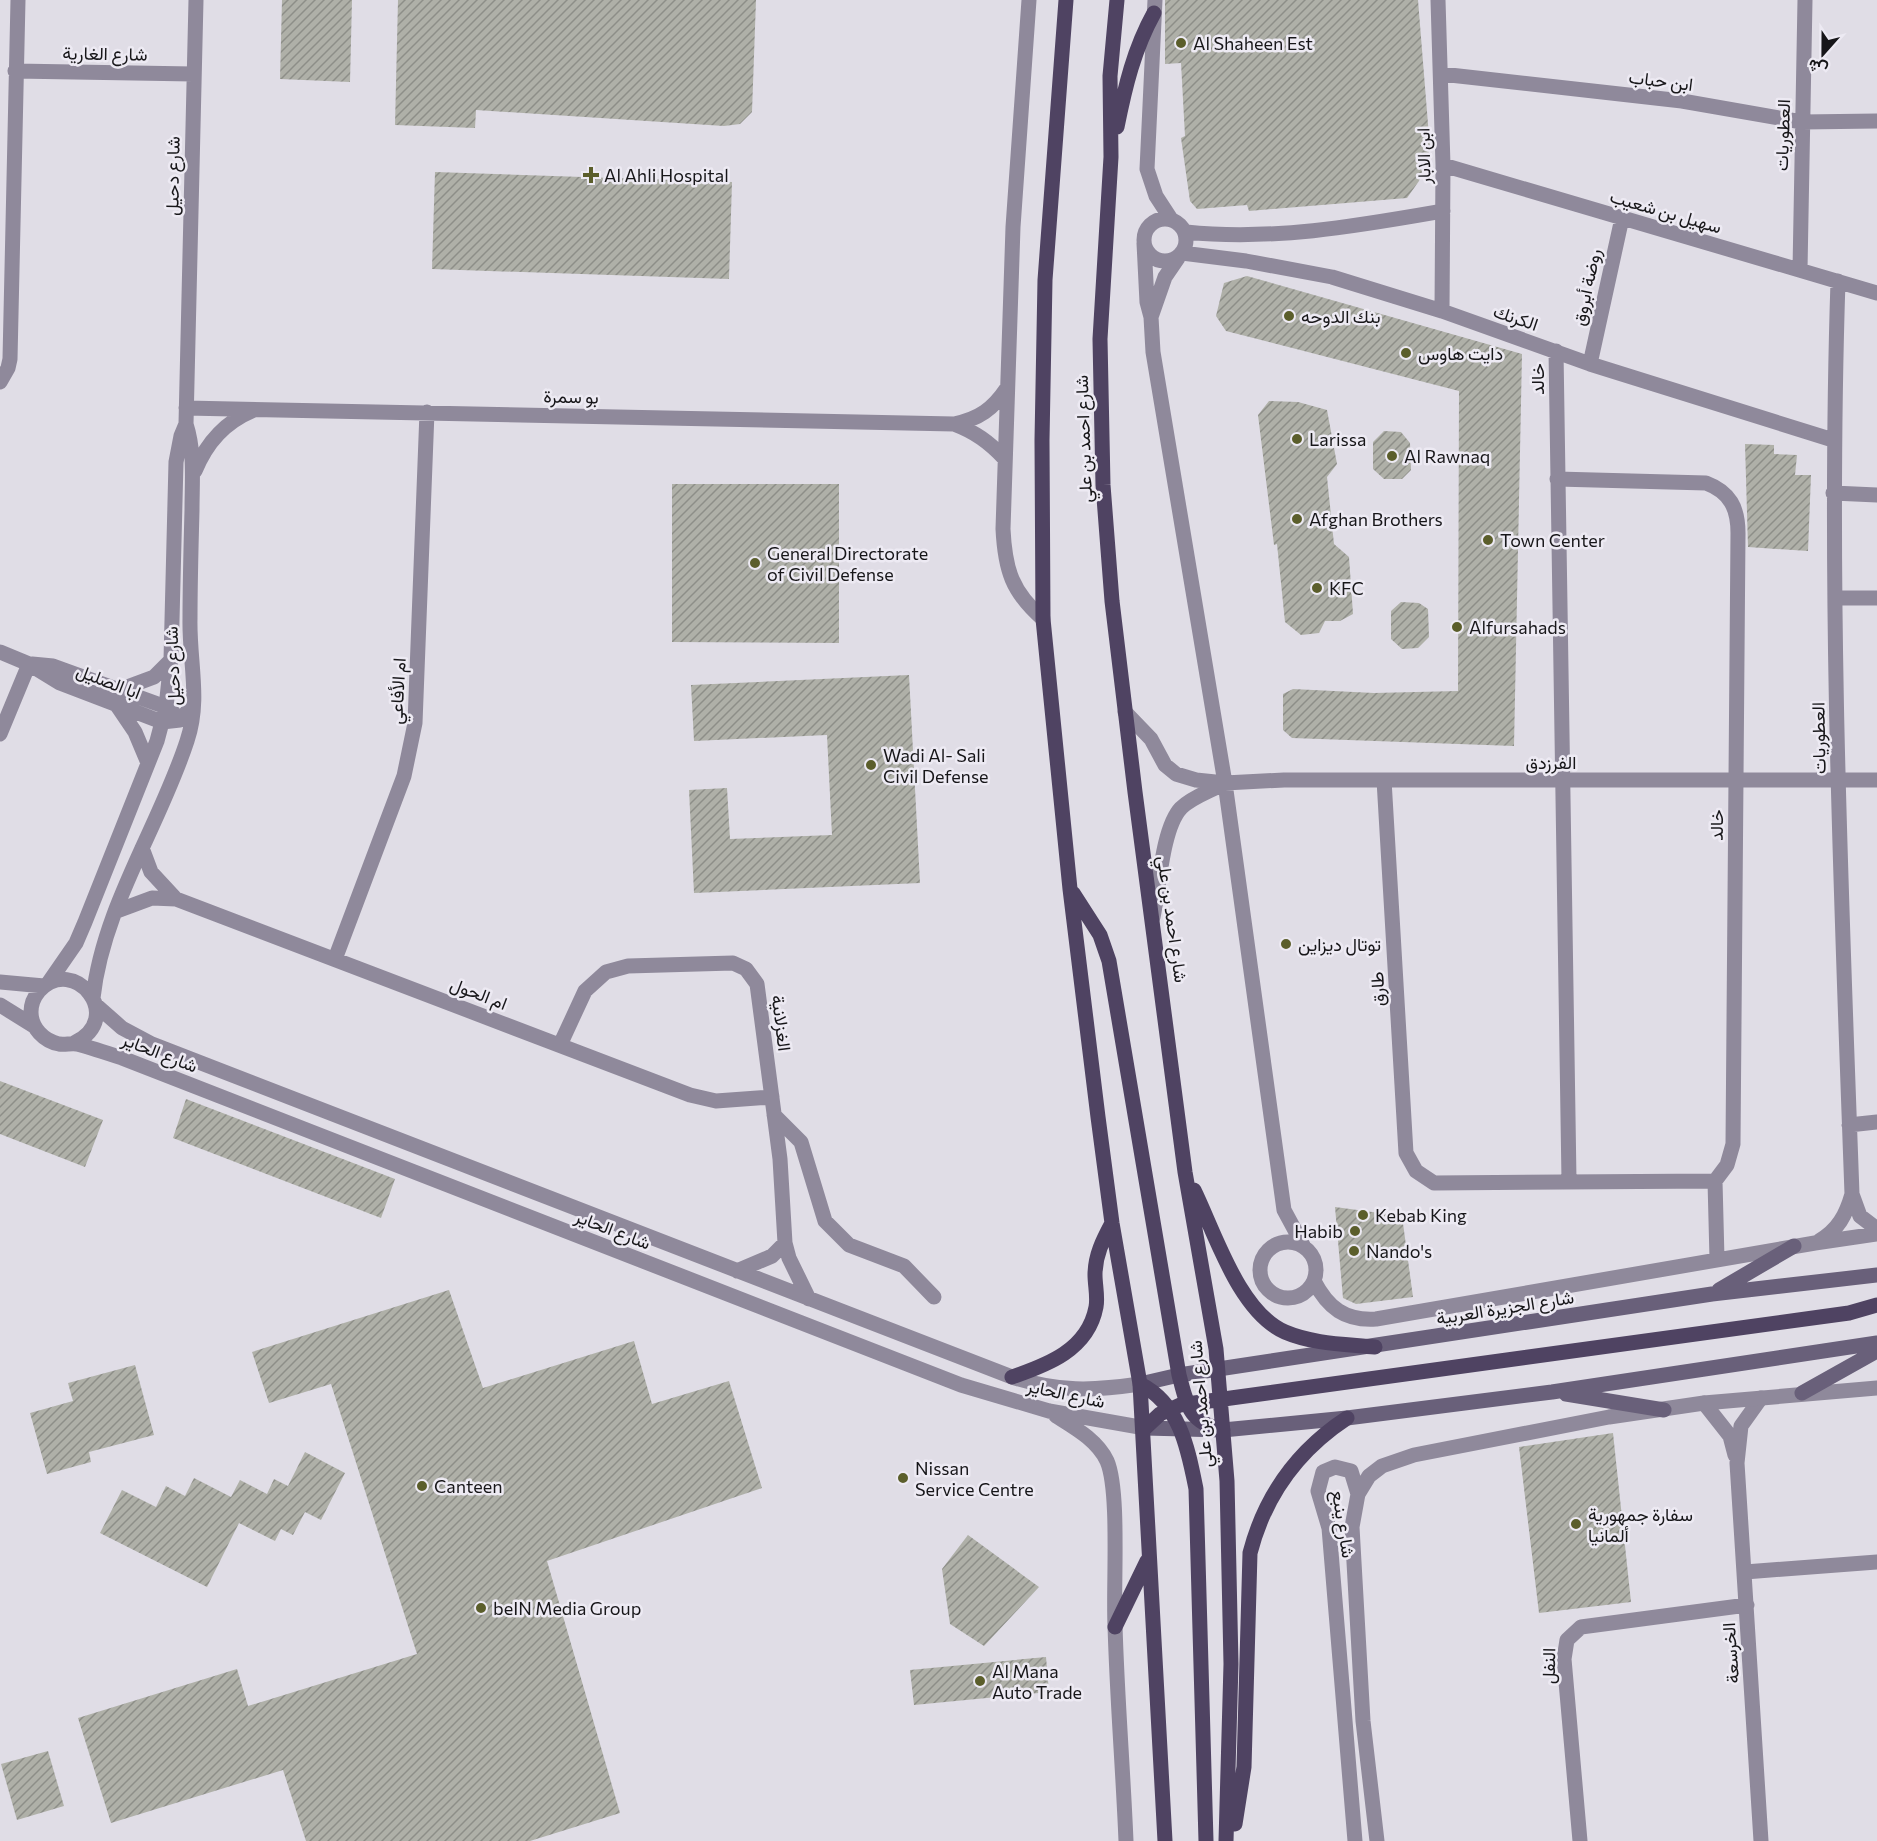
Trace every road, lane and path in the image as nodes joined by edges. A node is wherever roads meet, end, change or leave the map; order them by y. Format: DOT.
graph roads {
  1 [pos="18,0"];
  2 [pos="195,0"];
  3 [pos="1029,0"];
  4 [pos="1066,0"];
  5 [pos="1117,0"];
  6 [pos="1438,0"];
  7 [pos="1805,0"];
  8 [pos="1155,6"];
  9 [pos="15,71"];
  10 [pos="194,74"];
  11 [pos="1441,74"];
  12 [pos="1877,121"];
  13 [pos="1802,122"];
  14 [pos="1111,157"];
  15 [pos="1443,165"];
  16 [pos="1443,211"];
  17 [pos="1622,218"];
  18 [pos="1171,219"];
  19 [pos="1186,232"];
  20 [pos="1144,243"];
  21 [pos="1180,256"];
  22 [pos="1800,270"];
  23 [pos="1838,281"];
  24 [pos="1877,293"];
  25 [pos="1442,311"];
  26 [pos="1151,317"];
  27 [pos="1556,351"];
  28 [pos="1590,364"];
  29 [pos="0,382"];
  30 [pos="1007,388"];
  31 [pos="256,410"];
  32 [pos="427,412"];
  33 [pos="186,416"];
  34 [pos="954,424"];
  35 [pos="1833,440"];
  36 [pos="1004,458"];
  37 [pos="192,479"];
  38 [pos="1557,479"];
  39 [pos="1833,493"];
  40 [pos="1877,495"];
  41 [pos="1835,598"];
  42 [pos="1877,598"];
  43 [pos="1043,620"];
  44 [pos="0,652"];
  45 [pos="171,660"];
  46 [pos="29,664"];
  47 [pos="118,697"];
  48 [pos="194,703"];
  49 [pos="1125,712"];
  50 [pos="164,715"];
  51 [pos="180,720"];
  52 [pos="0,734"];
  53 [pos="188,738"];
  54 [pos="148,763"];
  55 [pos="1839,779"];
  56 [pos="1384,780"];
  57 [pos="1877,780"];
  58 [pos="1561,781"];
  59 [pos="1736,782"];
  60 [pos="1225,783"];
  61 [pos="142,848"];
  62 [pos="1070,889"];
  63 [pos="176,899"];
  64 [pos="117,911"];
  65 [pos="1154,917"];
  66 [pos="334,959"];
  67 [pos="0,982"];
  68 [pos="47,984"];
  69 [pos="95,1001"];
  70 [pos="0,1005"];
  71 [pos="34,1026"];
  72 [pos="74,1043"];
  73 [pos="560,1045"];
  74 [pos="772,1097"];
  75 [pos="774,1116"];
  76 [pos="1877,1122"];
  77 [pos="1849,1125"];
  78 [pos="1185,1172"];
  79 [pos="1569,1180"];
  80 [pos="1715,1181"];
  81 [pos="1852,1194"];
  82 [pos="1284,1210"];
  83 [pos="1112,1223"];
  84 [pos="1877,1229"];
  85 [pos="1877,1234"];
  86 [pos="785,1243"];
  87 [pos="1815,1243"];
  88 [pos="1276,1244"];
  89 [pos="1304,1246"];
  90 [pos="1794,1246"];
  91 [pos="1717,1259"];
  92 [pos="737,1271"];
  93 [pos="1877,1275"];
  94 [pos="1314,1281"];
  95 [pos="1712,1294"];
  96 [pos="934,1297"];
  97 [pos="809,1299"];
  98 [pos="1877,1305"];
  99 [pos="1877,1343"];
  100 [pos="1376,1347"];
  101 [pos="1877,1351"];
  102 [pos="1218,1370"];
  103 [pos="1179,1375"];
  104 [pos="1012,1377"];
  105 [pos="1140,1384"];
  106 [pos="1877,1388"];
  107 [pos="1552,1392"];
  108 [pos="1802,1393"];
  109 [pos="1761,1398"];
  110 [pos="1221,1400"];
  111 [pos="1704,1403"];
  112 [pos="1186,1405"];
  113 [pos="1170,1408"];
  114 [pos="1664,1410"];
  115 [pos="1049,1411"];
  116 [pos="1347,1418"];
  117 [pos="1145,1428"];
  118 [pos="1180,1430"];
  119 [pos="1224,1430"];
  120 [pos="1737,1463"];
  121 [pos="1358,1494"];
  122 [pos="1149,1558"];
  123 [pos="1877,1562"];
  124 [pos="1745,1572"];
  125 [pos="1747,1605"];
  126 [pos="1115,1627"];
  127 [pos="1126,1841"];
  128 [pos="1165,1841"];
  129 [pos="1206,1841"];
  130 [pos="1228,1841"];
  131 [pos="1355,1841"];
  132 [pos="1377,1841"];
  133 [pos="1580,1841"];
  134 [pos="1761,1841"];
  1 -- 9 [label="street"];
  2 -- 10 [label="street, شارع دحيل"];
  3 -- 30 [label="street"];
  4 -- 43 [label="main road, شارع احمد بن علي"];
  5 -- 14 [label="main road, شارع احمد بن علي"];
  6 -- 11 [label="street, ابن الابار"];
  7 -- 13 [label="street, العطوريات"];
  8 -- 14 [label="main road"];
  8 -- 18 [label="street"];
  9 -- 10 [label="street, شارع الغارية"];
  9 -- 29 [label="street"];
  10 -- 33 [label="street, شارع دحيل"];
  11 -- 13 [label="street, ابن حباب"];
  11 -- 15 [label="street, ابن الابار"];
  12 -- 13 [label="street, ابن حباب"];
  13 -- 22 [label="street, العطوريات"];
  14 -- 49 [label="main road, شارع احمد بن علي"];
  15 -- 16 [label="street, ابن الابار"];
  15 -- 17 [label="street, سهيل بن شعيب"];
  16 -- 19 [label="street"];
  16 -- 25 [label="street, ابن الابار"];
  17 -- 22 [label="street, سهيل بن شعيب"];
  17 -- 28 [label="street, روضة أبروق"];
  18 -- 19 [label="street"];
  18 -- 20 [label="street"];
  19 -- 21 [label="street"];
  20 -- 21 [label="street"];
  20 -- 26 [label="street"];
  21 -- 25 [label="street, الكرنك"];
  21 -- 26 [label="street"];
  22 -- 23 [label="street, سهيل بن شعيب"];
  23 -- 24 [label="street, سهيل بن شعيب"];
  23 -- 35 [label="street, العطوريات"];
  25 -- 27 [label="street, الكرنك"];
  26 -- 60 [label="street"];
  27 -- 28 [label="street, الكرنك"];
  27 -- 38 [label="street, خالد"];
  28 -- 35 [label="street, الكرنك"];
  30 -- 34 [label="street, بو سمرة"];
  30 -- 36 [label="street"];
  31 -- 32 [label="street, بو سمرة"];
  31 -- 33 [label="street, بو سمرة"];
  31 -- 37 [label="street"];
  32 -- 34 [label="street, بو سمرة"];
  32 -- 66 [label="street, ام الأفاعي"];
  33 -- 37 [label="street, شارع دحيل"];
  33 -- 45 [label="street, شارع دحيل"];
  34 -- 36 [label="street, بو سمرة"];
  35 -- 39 [label="street, العطوريات"];
  36 -- 43 [label="street"];
  37 -- 48 [label="street, شارع دحيل"];
  38 -- 58 [label="street, خالد"];
  38 -- 59 [label="street, خالد"];
  39 -- 40 [label="street"];
  39 -- 41 [label="street, العطوريات"];
  41 -- 42 [label="street"];
  41 -- 55 [label="street, العطوريات"];
  43 -- 62 [label="main road, شارع احمد بن علي"];
  44 -- 46 [label="street, ابا الصليل"];
  45 -- 47 [label="street"];
  45 -- 50 [label="street, شارع دحيل"];
  46 -- 47 [label="street, ابا الصليل"];
  46 -- 52 [label="street"];
  47 -- 50 [label="street, ابا الصليل"];
  47 -- 54 [label="street"];
  48 -- 51 [label="street"];
  48 -- 53 [label="street, شارع دحيل"];
  49 -- 60 [label="street, الفرزدق"];
  49 -- 65 [label="main road, شارع احمد بن علي"];
  50 -- 51 [label="street, ابا الصليل"];
  50 -- 54 [label="street, شارع دحيل"];
  51 -- 53 [label="street, ابا الصليل"];
  53 -- 61 [label="street, شارع دحيل"];
  54 -- 68 [label="street, شارع دحيل"];
  55 -- 57 [label="street, الفرزدق"];
  55 -- 59 [label="street, الفرزدق"];
  55 -- 77 [label="street, العطوريات"];
  56 -- 58 [label="street, الفرزدق"];
  56 -- 60 [label="street, الفرزدق"];
  56 -- 79 [label="street, طارق"];
  58 -- 59 [label="street, الفرزدق"];
  58 -- 79 [label="street, خالد"];
  59 -- 80 [label="street, خالد"];
  60 -- 65 [label="street, الفرزدق"];
  60 -- 82 [label="street"];
  61 -- 63 [label="street, ام الحول"];
  61 -- 64 [label="street, شارع دحيل"];
  62 -- 83 [label="main road, شارع احمد بن علي"];
  62 -- 103 [label="main road"];
  63 -- 64 [label="street, ام الحول"];
  63 -- 66 [label="street, ام الحول"];
  64 -- 69 [label="street, شارع دحيل"];
  65 -- 78 [label="main road, شارع احمد بن علي"];
  66 -- 73 [label="street, ام الحول"];
  67 -- 68 [label="street"];
  68 -- 69 [label="street"];
  68 -- 71 [label="street"];
  69 -- 72 [label="street"];
  69 -- 92 [label="street, شارع الحاير"];
  70 -- 71 [label="street"];
  71 -- 72 [label="street"];
  72 -- 115 [label="street, شارع الحاير"];
  73 -- 74 [label="street, ام الحول"];
  73 -- 74 [label="street, الغزلانية"];
  74 -- 75 [label="street, الغزلانية"];
  75 -- 86 [label="street, الغزلانية"];
  75 -- 96 [label="street"];
  76 -- 77 [label="street"];
  77 -- 81 [label="street, العطوريات"];
  78 -- 100 [label="main road"];
  78 -- 102 [label="main road, شارع احمد بن علي"];
  79 -- 80 [label="street"];
  80 -- 91 [label="street"];
  81 -- 84 [label="street, العطوريات"];
  81 -- 87 [label="street, العطوريات"];
  82 -- 88 [label="street"];
  82 -- 89 [label="street"];
  83 -- 104 [label="main road"];
  83 -- 105 [label="main road, شارع احمد بن علي"];
  85 -- 87 [label="street, شارع الجزيرة العربية"];
  86 -- 92 [label="street"];
  86 -- 97 [label="street, الغزلانية"];
  87 -- 90 [label="street, شارع الجزيرة العربية"];
  88 -- 89 [label="street"];
  88 -- 94 [label="street"];
  89 -- 94 [label="street"];
  90 -- 91 [label="street, شارع الجزيرة العربية"];
  90 -- 95 [label="main road"];
  91 -- 94 [label="street, شارع الجزيرة العربية"];
  92 -- 97 [label="street, شارع الحاير"];
  93 -- 95 [label="main road, شارع الجزيرة العربية"];
  95 -- 100 [label="main road, شارع الجزيرة العربية"];
  97 -- 104 [label="street, شارع الحاير"];
  98 -- 110 [label="main road"];
  99 -- 107 [label="main road"];
  100 -- 102 [label="main road, شارع الجزيرة العربية"];
  101 -- 108 [label="main road"];
  102 -- 103 [label="main road, شارع الجزيرة العربية"];
  102 -- 110 [label="main road, شارع احمد بن علي"];
  103 -- 105 [label="main road, شارع الجزيرة العربية"];
  103 -- 112 [label="main road"];
  104 -- 105 [label="street, شارع الحاير"];
  105 -- 113 [label="main road"];
  105 -- 117 [label="main road, شارع احمد بن علي"];
  106 -- 108 [label="street"];
  107 -- 114 [label="main road"];
  107 -- 116 [label="main road"];
  108 -- 109 [label="street"];
  109 -- 111 [label="street"];
  109 -- 120 [label="street, الخرسعة"];
  110 -- 112 [label="main road"];
  110 -- 119 [label="main road, شارع احمد بن علي"];
  111 -- 114 [label="street"];
  111 -- 120 [label="street, الخرسعة"];
  112 -- 113 [label="main road"];
  112 -- 119 [label="main road"];
  113 -- 117 [label="main road"];
  113 -- 118 [label="main road"];
  114 -- 121 [label="street"];
  115 -- 117 [label="street, شارع الحاير"];
  115 -- 126 [label="street"];
  116 -- 119 [label="main road"];
  116 -- 130 [label="main road"];
  117 -- 118 [label="main road"];
  117 -- 122 [label="main road, شارع احمد بن علي"];
  118 -- 119 [label="main road"];
  118 -- 129 [label="main road"];
  119 -- 130 [label="main road, شارع احمد بن علي"];
  120 -- 124 [label="street, الخرسعة"];
  121 -- 131 [label="street, شارع ينبع"];
  121 -- 132 [label="street, شارع ينبع"];
  122 -- 126 [label="main road"];
  122 -- 128 [label="main road, شارع احمد بن علي"];
  123 -- 124 [label="street"];
  124 -- 125 [label="street, الخرسعة"];
  125 -- 133 [label="street, النفل"];
  125 -- 134 [label="street, الخرسعة"];
  126 -- 127 [label="street"];
}
